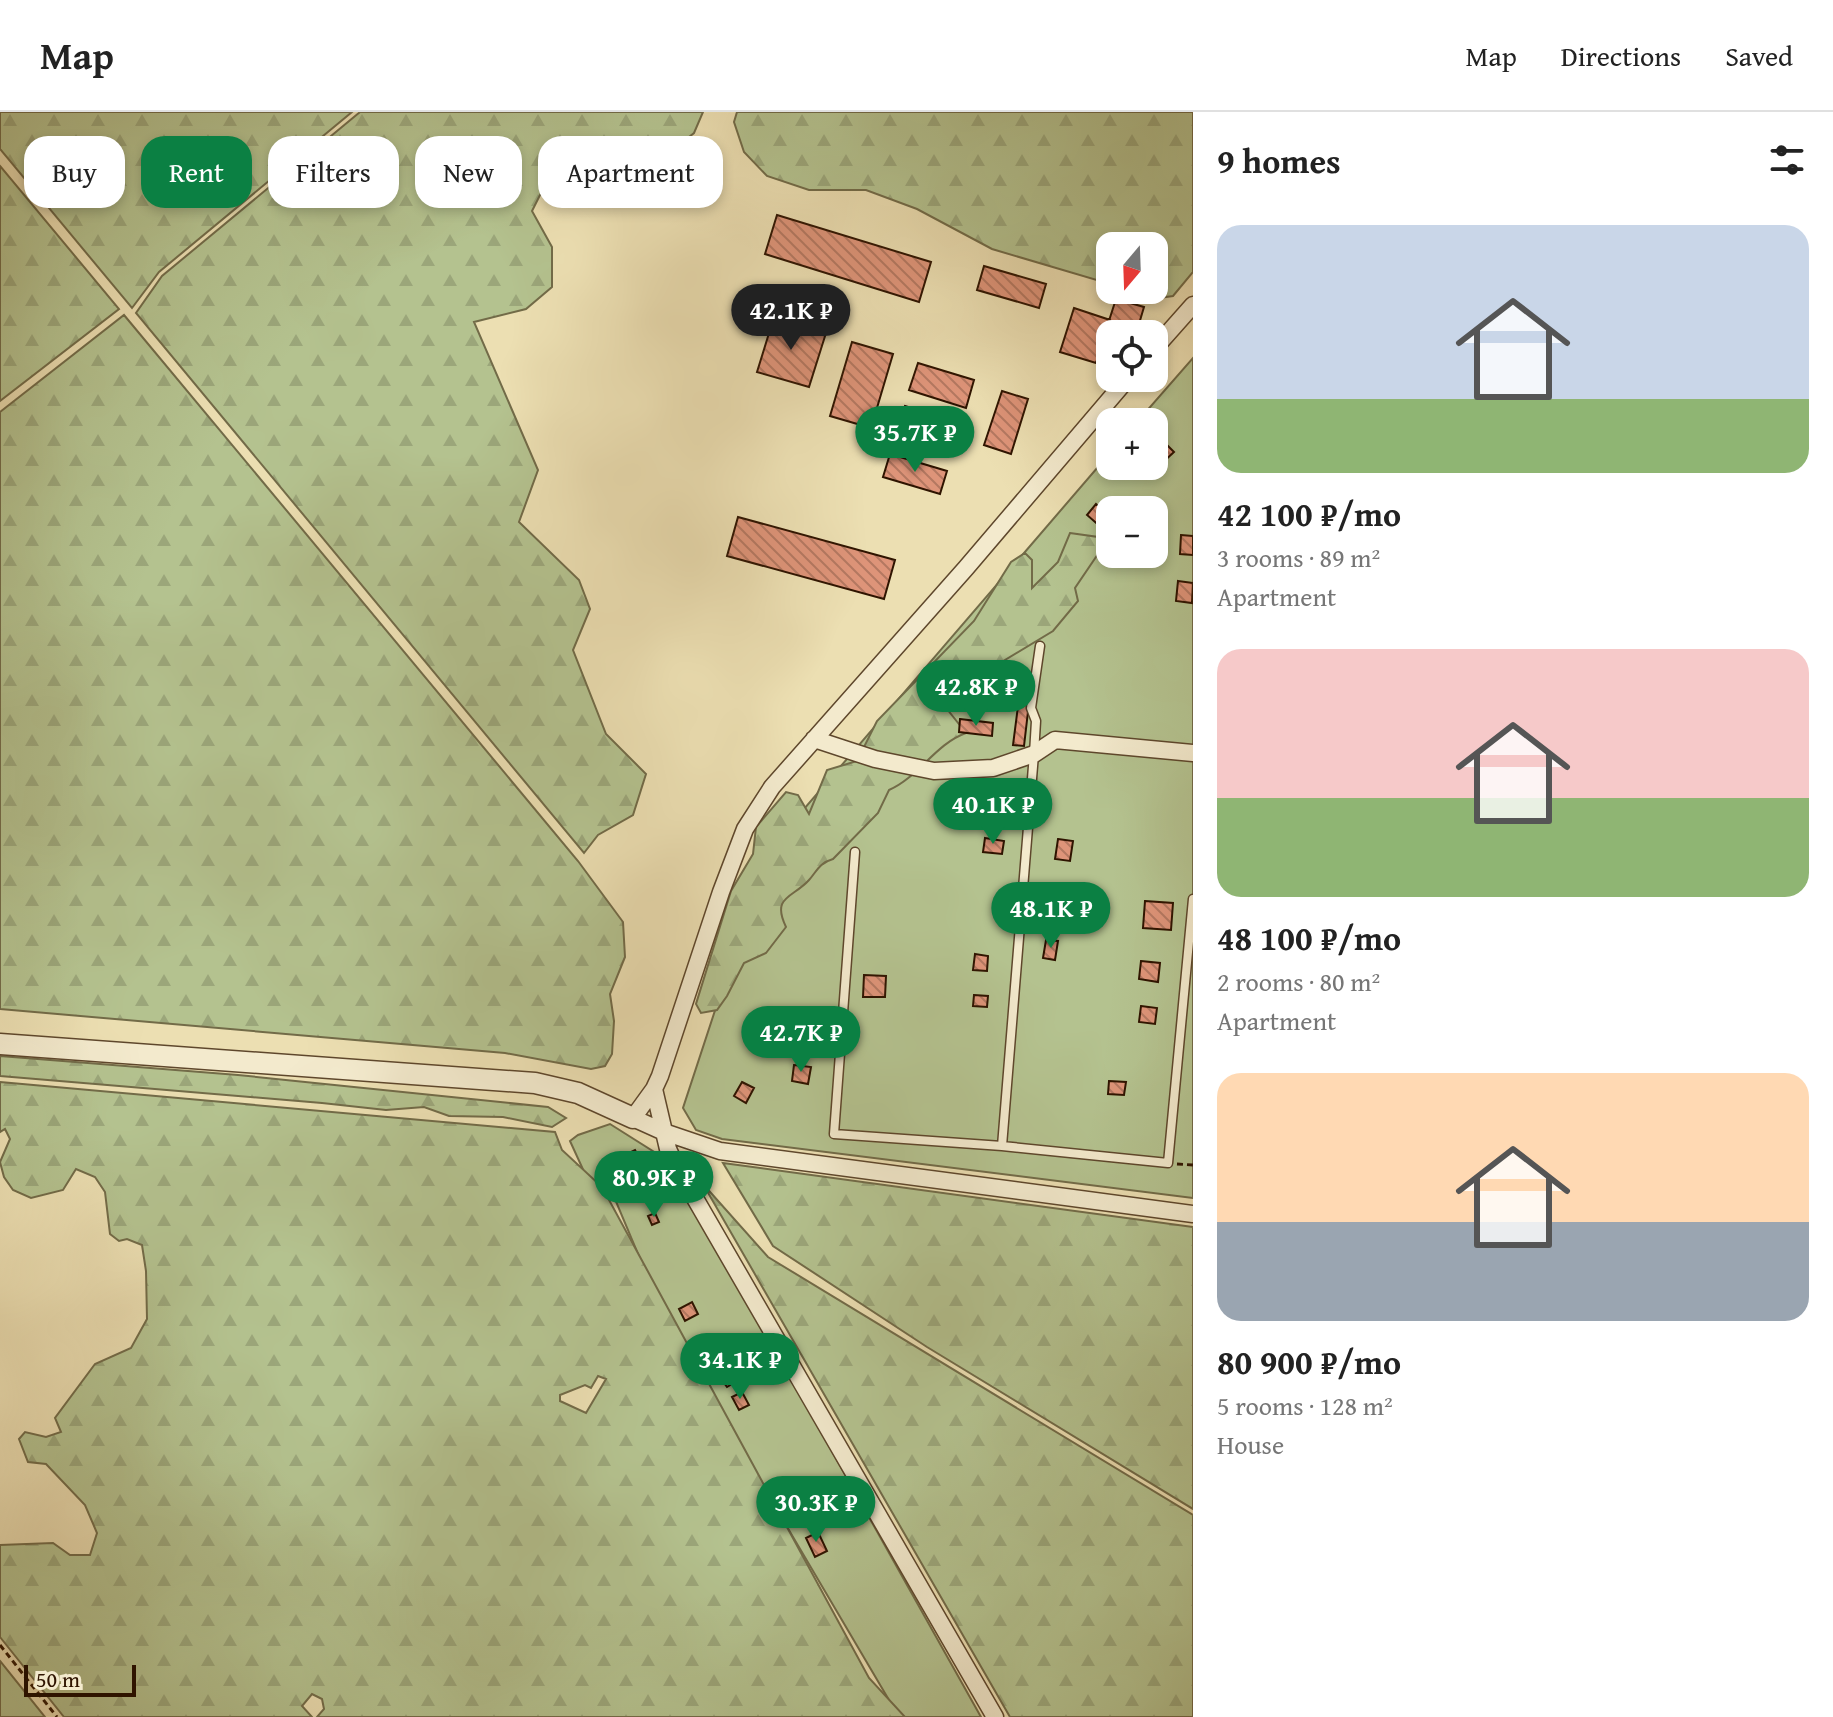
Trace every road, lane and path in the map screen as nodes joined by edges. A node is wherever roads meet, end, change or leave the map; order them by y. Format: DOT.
graph roads {
  1 [pos="1193,305"];
  2 [pos="1168,333"];
  3 [pos="1116,392"];
  4 [pos="1040,646"];
  5 [pos="814,739"];
  6 [pos="1193,753"];
  7 [pos="1034,754"];
  8 [pos="855,852"];
  9 [pos="1193,899"];
  10 [pos="0,1044"];
  11 [pos="654,1089"];
  12 [pos="633,1118"];
  13 [pos="664,1132"];
  14 [pos="1002,1146"];
  15 [pos="1193,1214"];
  16 [pos="0,1645"];
  17 [pos="57,1717"];
  18 [pos="995,1717"];
  1 -- 2 [label="street"];
  3 -- 5 [label="street"];
  4 -- 7 [label="lane"];
  5 -- 7 [label="street"];
  5 -- 11 [label="street"];
  6 -- 7 [label="street"];
  7 -- 14 [label="lane"];
  8 -- 14 [label="lane"];
  9 -- 14 [label="lane"];
  10 -- 12 [label="street"];
  11 -- 12 [label="street"];
  11 -- 13 [label="street"];
  12 -- 13 [label="street"];
  13 -- 15 [label="street"];
  13 -- 18 [label="street"];
  16 -- 17 [label="path"];
}
